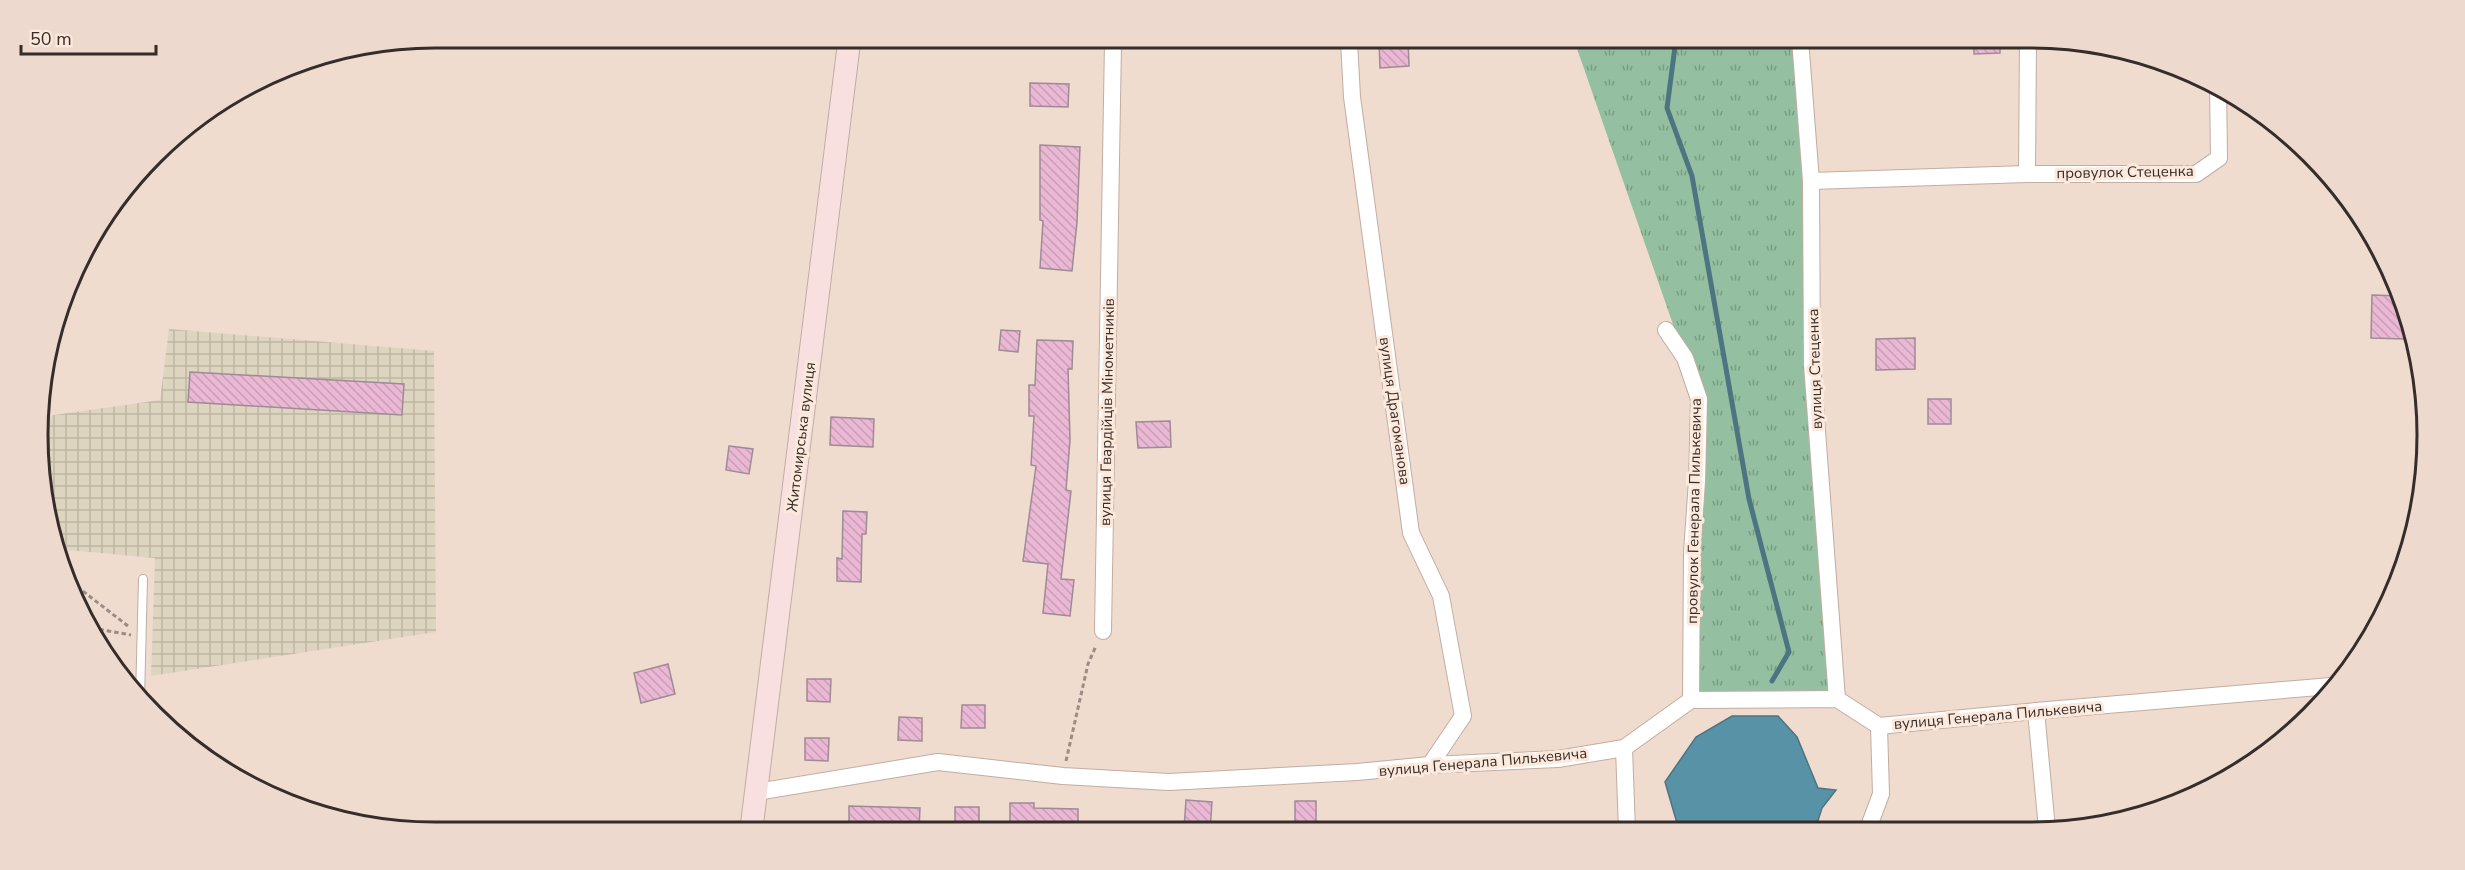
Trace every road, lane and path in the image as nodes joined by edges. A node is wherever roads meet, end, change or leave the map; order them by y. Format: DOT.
graph roads {
  1 [pos="848,48"];
  2 [pos="1113,48"];
  3 [pos="1349,48"];
  4 [pos="1801,48"];
  5 [pos="2028,48"];
  6 [pos="2218,97"];
  7 [pos="2027,174"];
  8 [pos="1811,181"];
  9 [pos="1666,330"];
  10 [pos="143,579"];
  11 [pos="80,589"];
  12 [pos="101,630"];
  13 [pos="1103,631"];
  14 [pos="141,637"];
  15 [pos="140,686"];
  16 [pos="2324,687"];
  17 [pos="1837,699"];
  18 [pos="1691,700"];
  19 [pos="2036,711"];
  20 [pos="1879,726"];
  21 [pos="1624,748"];
  22 [pos="1430,765"];
  23 [pos="1063,776"];
  24 [pos="757,792"];
  25 [pos="2046,821"];
  26 [pos="753,822"];
  27 [pos="1627,822"];
  28 [pos="1871,822"];
  1 -- 24 [label="main road, Житомирська вулиця"];
  2 -- 13 [label="street, вулиця Гвардійців Мінометників"];
  3 -- 22 [label="street, вулиця Драгоманова"];
  4 -- 8 [label="street, вулиця Стеценка"];
  5 -- 7 [label="street"];
  6 -- 7 [label="street, провулок Стеценка"];
  7 -- 8 [label="street, провулок Стеценка"];
  8 -- 17 [label="street, вулиця Стеценка"];
  9 -- 18 [label="street, провулок Генерала Пилькевича"];
  10 -- 14 [label="lane"];
  11 -- 14 [label="path"];
  12 -- 14 [label="path"];
  13 -- 23 [label="path"];
  14 -- 15 [label="lane"];
  16 -- 19 [label="street, вулиця Генерала Пилькевича"];
  17 -- 18 [label="street"];
  17 -- 20 [label="street, вулиця Генерала Пилькевича"];
  18 -- 21 [label="street, вулиця Генерала Пилькевича"];
  19 -- 20 [label="street, вулиця Генерала Пилькевича"];
  19 -- 25 [label="street"];
  20 -- 28 [label="street"];
  21 -- 22 [label="street, вулиця Генерала Пилькевича"];
  21 -- 27 [label="street"];
  22 -- 23 [label="street, вулиця Генерала Пилькевича"];
  23 -- 24 [label="street, вулиця Генерала Пилькевича"];
  24 -- 26 [label="main road, Житомирська вулиця"];
}
